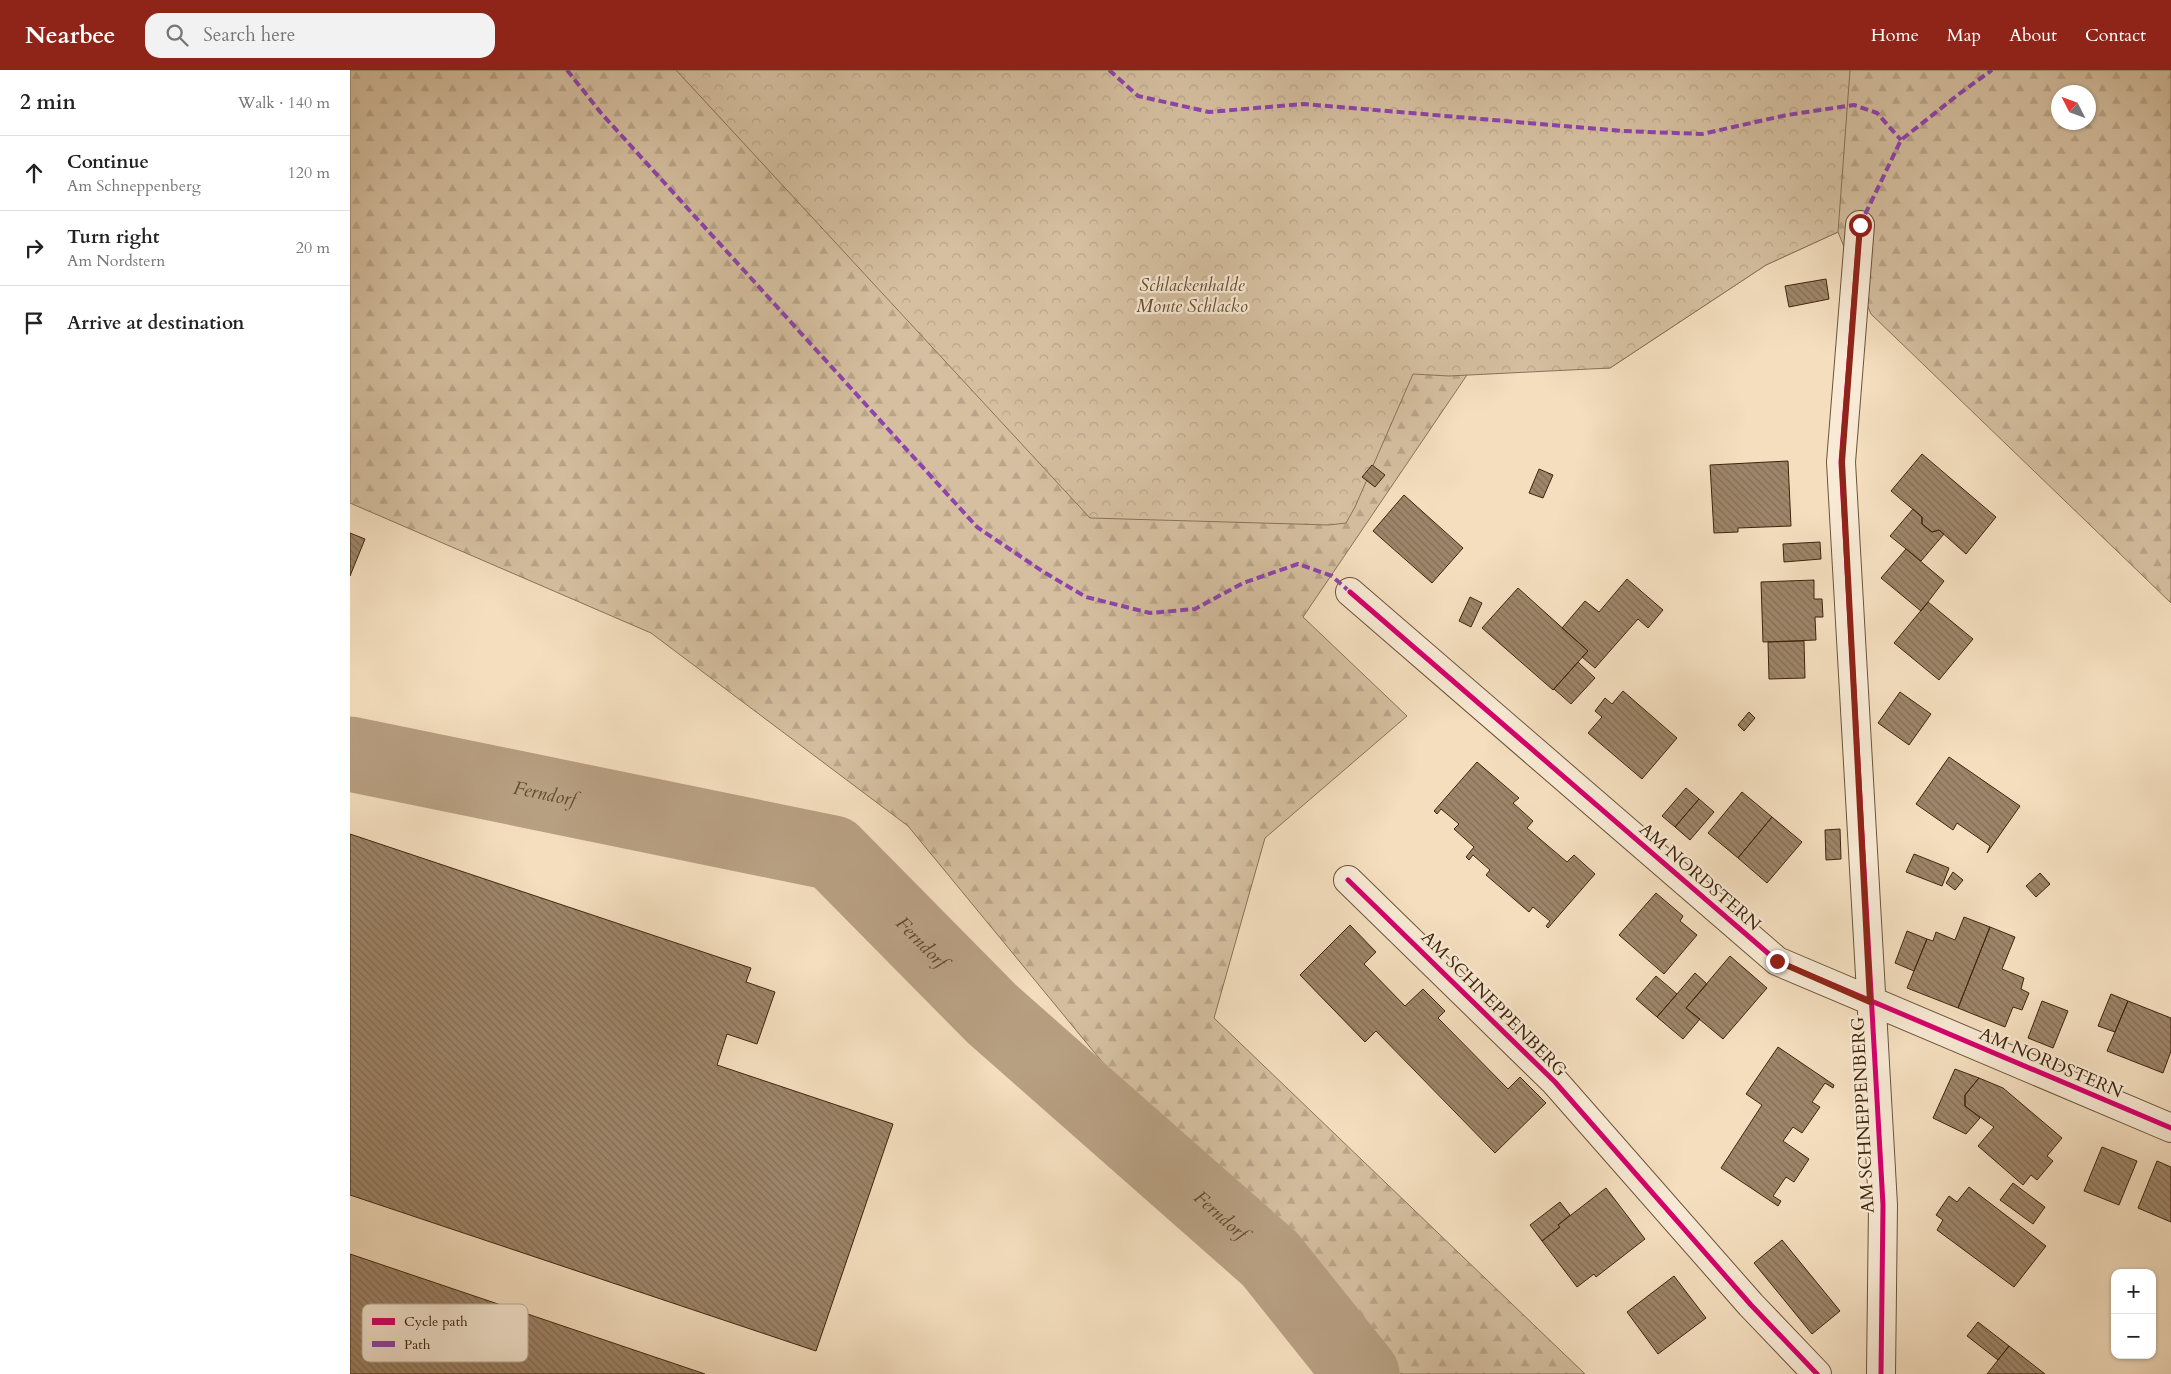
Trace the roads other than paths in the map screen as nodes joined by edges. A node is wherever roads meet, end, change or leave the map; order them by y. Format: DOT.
graph roads {
  1 [pos="1860,225"];
  2 [pos="1350,592"];
  3 [pos="1348,880"];
  4 [pos="1870,1002"];
  5 [pos="2171,1128"];
  6 [pos="1817,1374"];
  7 [pos="1882,1374"];
  1 -- 4 [label="street, AM SCHNEPPENBERG"];
  2 -- 4 [label="street, AM NORDSTERN"];
  3 -- 6 [label="street, AM SCHNEPPENBERG"];
  4 -- 5 [label="street, AM NORDSTERN"];
  4 -- 7 [label="street, AM SCHNEPPENBERG"];
}
